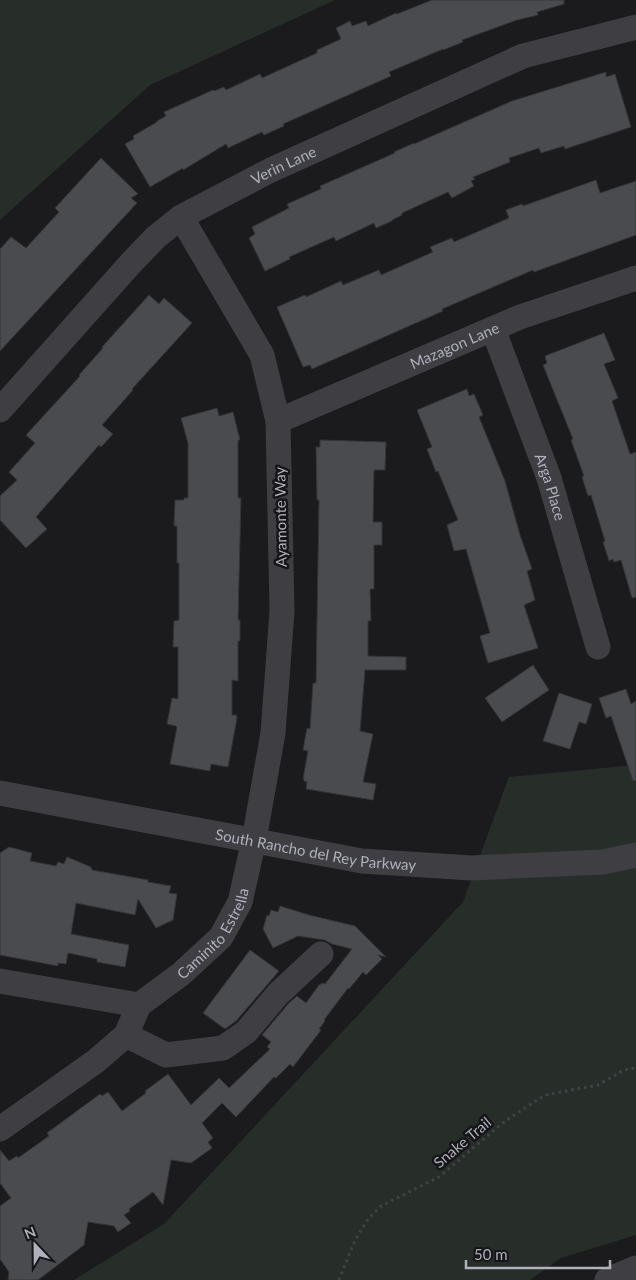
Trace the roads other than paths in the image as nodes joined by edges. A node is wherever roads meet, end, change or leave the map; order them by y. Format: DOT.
graph roads {
  1 [pos="636,27"];
  2 [pos="181,217"];
  3 [pos="636,278"];
  4 [pos="493,329"];
  5 [pos="0,410"];
  6 [pos="278,421"];
  7 [pos="598,647"];
  8 [pos="0,793"];
  9 [pos="254,840"];
  10 [pos="636,855"];
  11 [pos="321,954"];
  12 [pos="0,981"];
  13 [pos="139,1005"];
  14 [pos="126,1036"];
  15 [pos="0,1129"];
  16 [pos="636,1268"];
  17 [pos="607,1280"];
  1 -- 2 [label="street, Verin Lane"];
  2 -- 5 [label="street, Verin Lane"];
  2 -- 6 [label="street, Ayamonte Way"];
  3 -- 4 [label="street, Mazagon Lane"];
  4 -- 6 [label="street, Mazagon Lane"];
  4 -- 7 [label="street, Arga Place"];
  6 -- 9 [label="street, Ayamonte Way"];
  8 -- 9 [label="street, South Rancho del Rey Parkway"];
  9 -- 10 [label="street, South Rancho del Rey Parkway"];
  9 -- 13 [label="street, Caminito Estrella"];
  11 -- 14 [label="street"];
  12 -- 13 [label="street"];
  13 -- 14 [label="street"];
  14 -- 15 [label="street"];
  16 -- 17 [label="street"];
}
